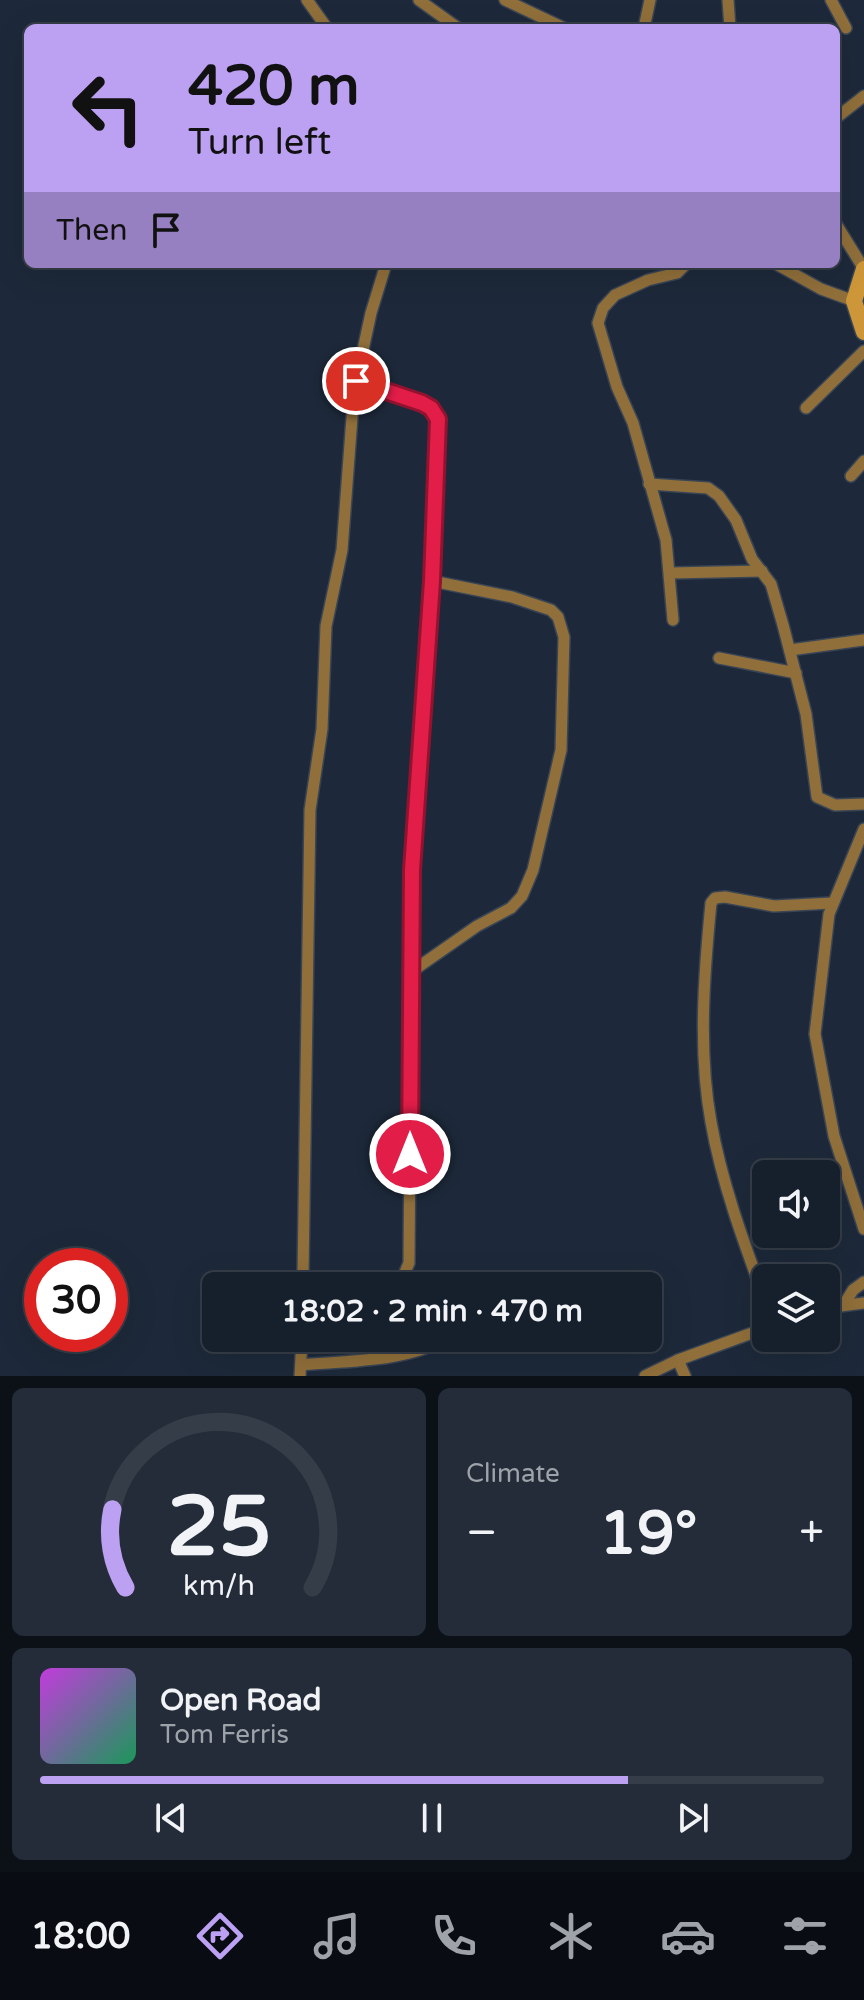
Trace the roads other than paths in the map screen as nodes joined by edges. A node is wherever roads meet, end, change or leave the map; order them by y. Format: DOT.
graph roads {
  1 [pos="307,0"];
  2 [pos="419,0"];
  3 [pos="505,0"];
  4 [pos="650,0"];
  5 [pos="728,0"];
  6 [pos="831,0"];
  7 [pos="324,24"];
  8 [pos="452,24"];
  9 [pos="556,24"];
  10 [pos="645,24"];
  11 [pos="730,24"];
  12 [pos="846,28"];
  13 [pos="864,96"];
  14 [pos="840,116"];
  15 [pos="840,230"];
  16 [pos="385,268"];
  17 [pos="682,268"];
  18 [pos="783,268"];
  19 [pos="864,269"];
  20 [pos="860,318"];
  21 [pos="864,351"];
  22 [pos="356,381"];
  23 [pos="806,408"];
  24 [pos="864,461"];
  25 [pos="851,476"];
  26 [pos="649,484"];
  27 [pos="762,571"];
  28 [pos="671,573"];
  29 [pos="432,581"];
  30 [pos="673,620"];
  31 [pos="864,640"];
  32 [pos="790,650"];
  33 [pos="719,658"];
  34 [pos="796,673"];
  35 [pos="864,804"];
  36 [pos="864,829"];
  37 [pos="832,903"];
  38 [pos="411,972"];
  39 [pos="864,1229"];
  40 [pos="752,1267"];
  41 [pos="303,1272"];
  42 [pos="406,1272"];
  43 [pos="864,1282"];
  44 [pos="845,1303"];
  45 [pos="864,1303"];
  46 [pos="840,1304"];
  47 [pos="752,1333"];
  48 [pos="408,1352"];
  49 [pos="678,1360"];
  50 [pos="300,1371"];
  51 [pos="645,1376"];
  52 [pos="685,1376"];
  1 -- 7 [label="street"];
  2 -- 8 [label="street"];
  3 -- 9 [label="street"];
  4 -- 10 [label="street"];
  5 -- 11 [label="street"];
  6 -- 12 [label="street"];
  13 -- 14 [label="street"];
  15 -- 19 [label="street"];
  16 -- 22 [label="street"];
  17 -- 26 [label="street"];
  18 -- 20 [label="street"];
  19 -- 20 [label="street"];
  21 -- 23 [label="street"];
  22 -- 29 [label="street"];
  22 -- 41 [label="street"];
  24 -- 25 [label="street"];
  26 -- 27 [label="street"];
  26 -- 28 [label="street"];
  27 -- 28 [label="street"];
  27 -- 32 [label="street"];
  28 -- 30 [label="street"];
  29 -- 38 [label="street"];
  29 -- 38 [label="street"];
  31 -- 32 [label="street"];
  32 -- 34 [label="street"];
  33 -- 34 [label="street"];
  34 -- 35 [label="street"];
  36 -- 37 [label="street"];
  37 -- 39 [label="street"];
  37 -- 40 [label="street"];
  38 -- 42 [label="street"];
  43 -- 44 [label="street"];
  44 -- 45 [label="street"];
  44 -- 46 [label="street"];
  47 -- 49 [label="street"];
  48 -- 50 [label="street"];
  49 -- 51 [label="street"];
  49 -- 52 [label="street"];
}
